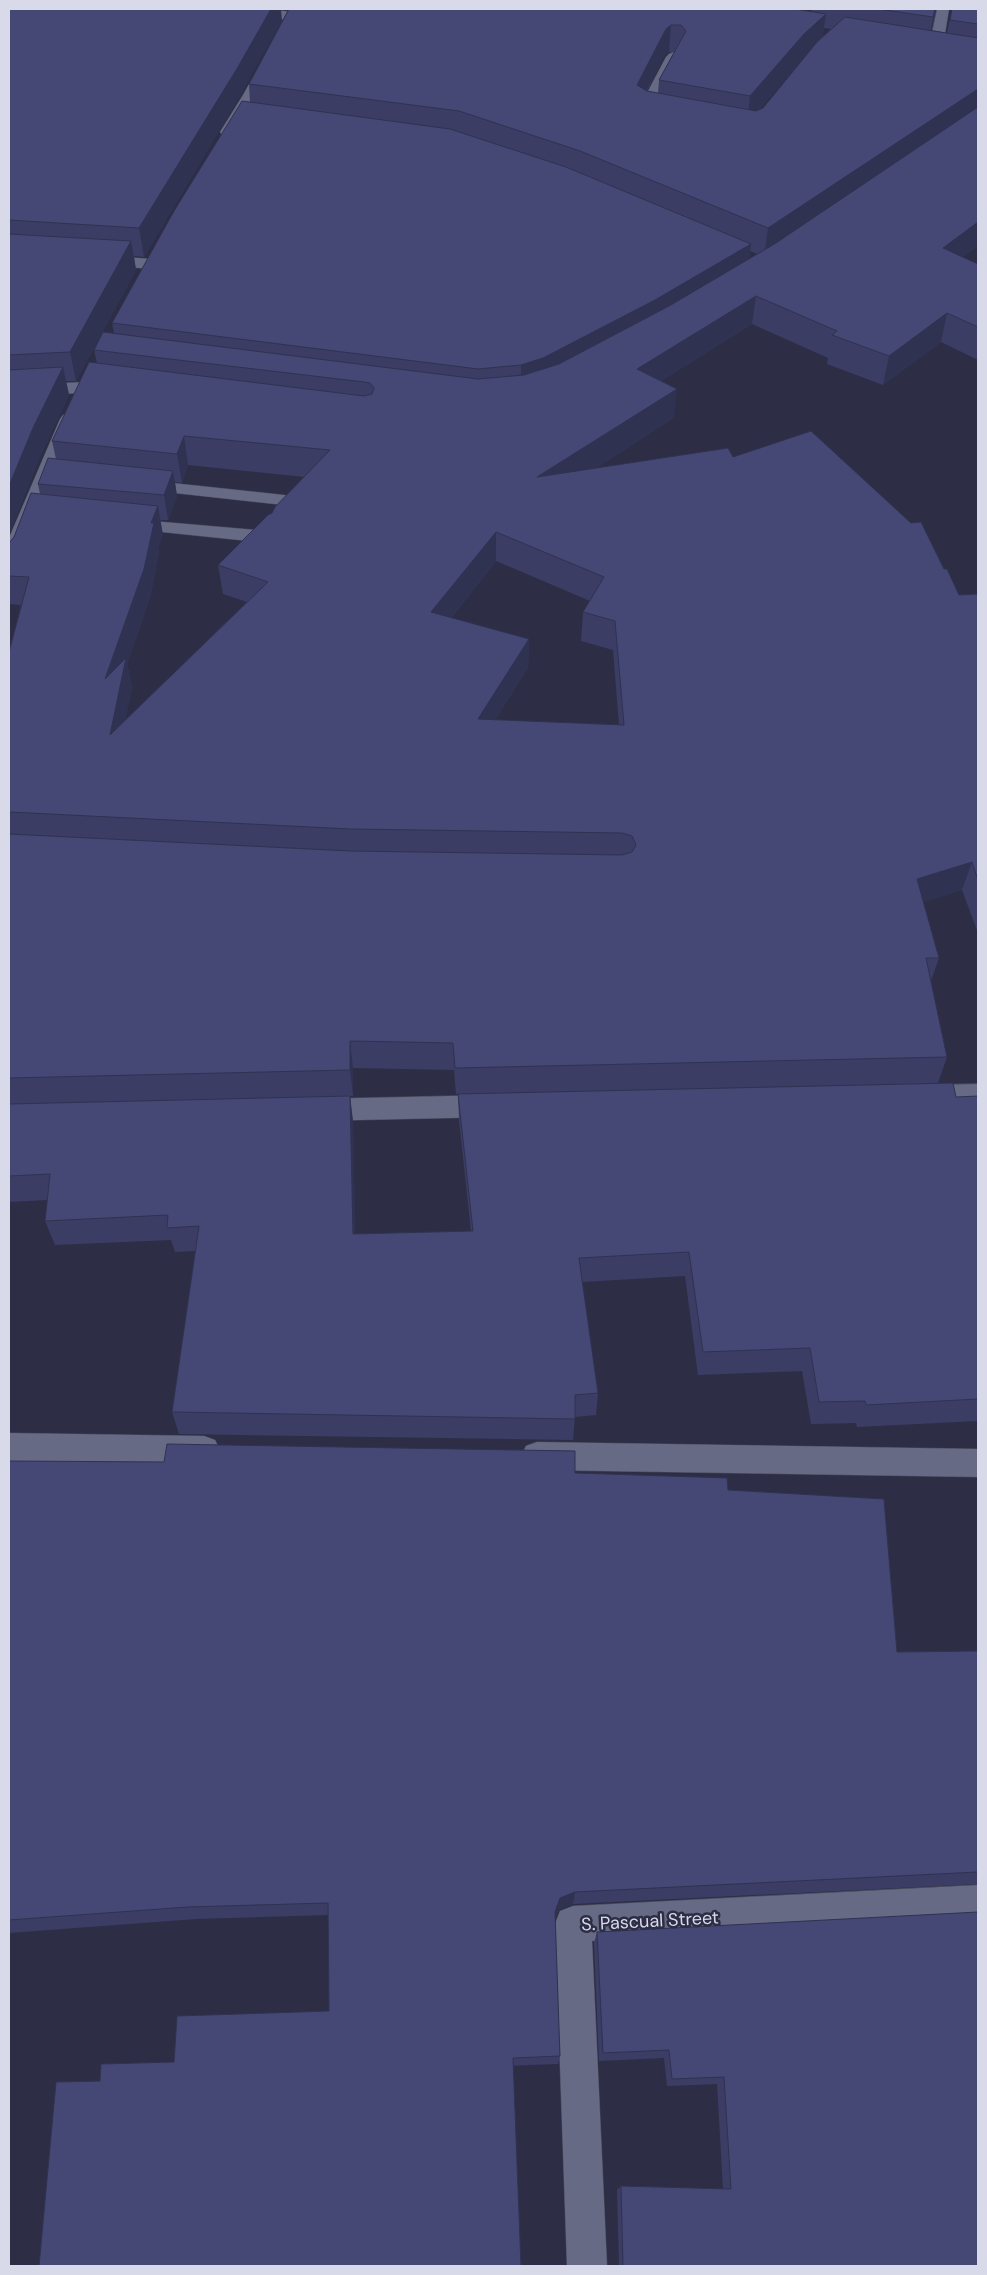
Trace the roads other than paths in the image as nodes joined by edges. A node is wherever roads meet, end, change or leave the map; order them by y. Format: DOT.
graph roads {
  1 [pos="185,9"];
  2 [pos="296,12"];
  3 [pos="946,12"];
  4 [pos="916,49"];
  5 [pos="935,52"];
  6 [pos="952,55"];
  7 [pos="674,57"];
  8 [pos="237,116"];
  9 [pos="674,117"];
  10 [pos="257,118"];
  11 [pos="218,149"];
  12 [pos="160,247"];
  13 [pos="84,260"];
  14 [pos="151,264"];
  15 [pos="142,280"];
  16 [pos="9,392"];
  17 [pos="125,483"];
  18 [pos="284,500"];
  19 [pos="112,522"];
  20 [pos="268,537"];
  21 [pos="9,565"];
  22 [pos="978,1095"];
  23 [pos="898,1097"];
  24 [pos="518,1105"];
  25 [pos="289,1110"];
  26 [pos="9,1447"];
  27 [pos="229,1451"];
  28 [pos="508,1456"];
  29 [pos="978,1463"];
  30 [pos="978,1903"];
  31 [pos="587,2266"];
  1 -- 2 [label="street"];
  2 -- 8 [label="street"];
  3 -- 5 [label="lane"];
  4 -- 5 [label="street"];
  5 -- 6 [label="street"];
  7 -- 9 [label="street"];
  8 -- 10 [label="street"];
  8 -- 11 [label="street"];
  12 -- 14 [label="street"];
  13 -- 14 [label="street"];
  14 -- 15 [label="street"];
  16 -- 21 [label="street"];
  17 -- 18 [label="lane"];
  19 -- 20 [label="lane"];
  22 -- 23 [label="street"];
  24 -- 25 [label="street"];
  26 -- 27 [label="street"];
  28 -- 29 [label="street"];
  30 -- 31 [label="street, S. Pascual Street"];
}
